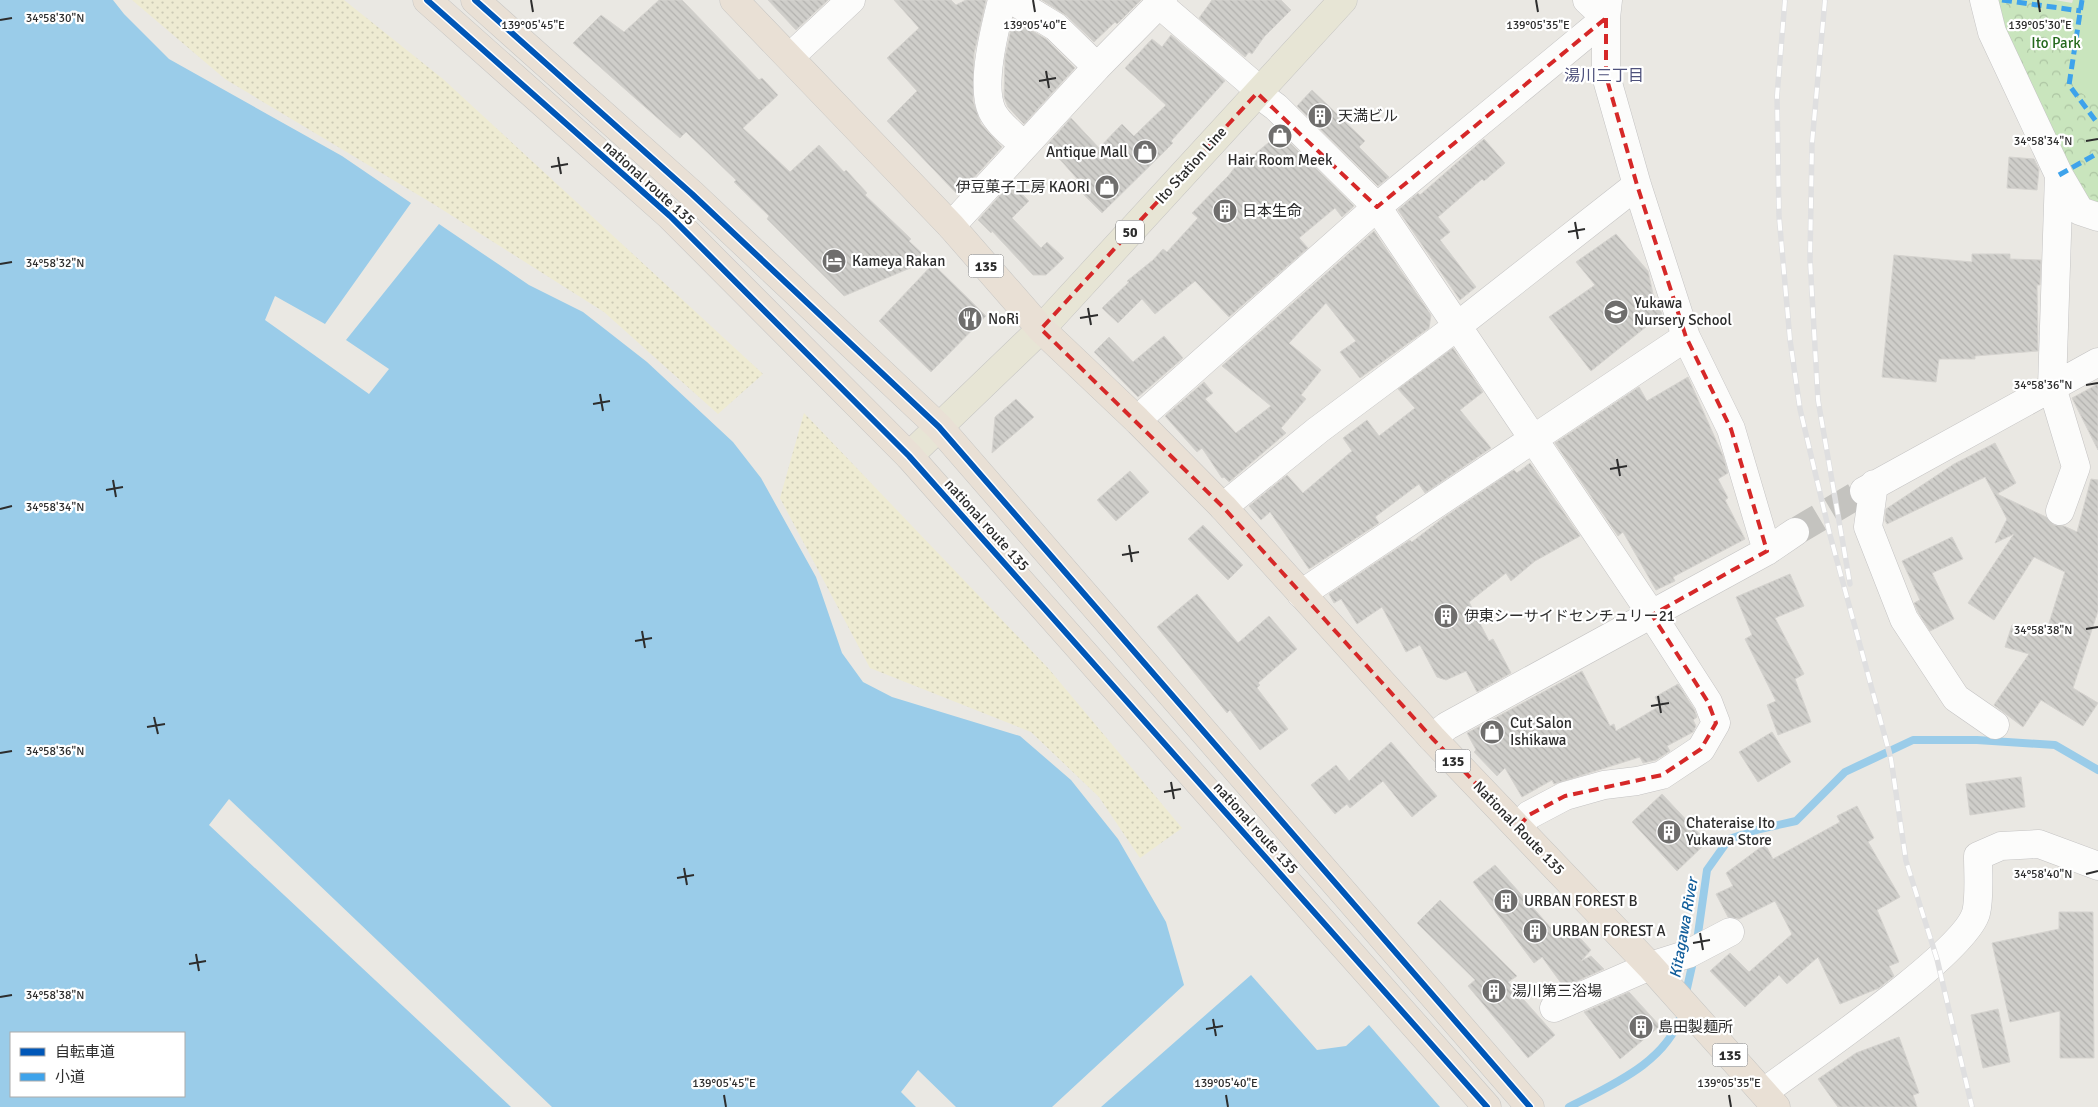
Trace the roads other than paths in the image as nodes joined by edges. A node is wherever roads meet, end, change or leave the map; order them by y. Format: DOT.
graph roads {
  1 [pos="427,0"];
  2 [pos="475,0"];
  3 [pos="734,0"];
  4 [pos="851,0"];
  5 [pos="1002,0"];
  6 [pos="1012,0"];
  7 [pos="1343,0"];
  8 [pos="1587,0"];
  9 [pos="1984,0"];
  10 [pos="1161,2"];
  11 [pos="1607,9"];
  12 [pos="790,57"];
  13 [pos="1097,67"];
  14 [pos="1257,93"];
  15 [pos="1024,146"];
  16 [pos="2059,175"];
  17 [pos="1637,185"];
  18 [pos="1377,207"];
  19 [pos="2098,217"];
  20 [pos="950,226"];
  21 [pos="1456,327"];
  22 [pos="1041,329"];
  23 [pos="1686,338"];
  24 [pos="2098,362"];
  25 [pos="2052,387"];
  26 [pos="1137,420"];
  27 [pos="939,428"];
  28 [pos="1533,440"];
  29 [pos="909,456"];
  30 [pos="2087,467"];
  31 [pos="1223,507"];
  32 [pos="2060,511"];
  33 [pos="1796,532"];
  34 [pos="1767,551"];
  35 [pos="1301,594"];
  36 [pos="1652,615"];
  37 [pos="1994,725"];
  38 [pos="1432,738"];
  39 [pos="1518,826"];
  40 [pos="2098,866"];
  41 [pos="1721,937"];
  42 [pos="1650,966"];
  43 [pos="1554,1008"];
  44 [pos="1770,1099"];
  45 [pos="1487,1107"];
  46 [pos="1530,1107"];
  1 -- 29 [label="highway, national route 135"];
  2 -- 27 [label="highway, national route 135"];
  3 -- 12 [label="highway, 135"];
  4 -- 12 [label="street"];
  5 -- 15 [label="street"];
  6 -- 13 [label="street"];
  7 -- 14 [label="main road, Ito Station Line / 50"];
  8 -- 11 [label="street"];
  9 -- 16 [label="street"];
  10 -- 13 [label="street"];
  10 -- 14 [label="street"];
  11 -- 17 [label="street"];
  11 -- 18 [label="street"];
  12 -- 20 [label="highway, 135"];
  13 -- 15 [label="street"];
  14 -- 18 [label="street"];
  14 -- 22 [label="main road, Ito Station Line / 50"];
  15 -- 20 [label="street"];
  16 -- 19 [label="street"];
  16 -- 25 [label="street"];
  17 -- 21 [label="street"];
  17 -- 23 [label="street"];
  18 -- 21 [label="street"];
  18 -- 26 [label="street"];
  20 -- 22 [label="highway, 135"];
  21 -- 28 [label="street"];
  21 -- 31 [label="street"];
  22 -- 26 [label="highway, 135"];
  22 -- 27 [label="main road, Ito Station Line / 50"];
  23 -- 28 [label="street"];
  23 -- 34 [label="street"];
  24 -- 25 [label="street"];
  25 -- 30 [label="street"];
  25 -- 37 [label="street"];
  26 -- 31 [label="highway, 135"];
  27 -- 29 [label="main road, Ito Station Line / 50"];
  27 -- 46 [label="highway, national route 135"];
  28 -- 35 [label="street"];
  28 -- 36 [label="street"];
  29 -- 45 [label="highway, national route 135"];
  30 -- 32 [label="street"];
  31 -- 35 [label="highway, 135"];
  33 -- 34 [label="street"];
  34 -- 36 [label="street"];
  35 -- 38 [label="highway, National Route 135 / 135"];
  36 -- 38 [label="street"];
  36 -- 39 [label="street"];
  38 -- 39 [label="highway, National Route 135 / 135"];
  39 -- 42 [label="highway, National Route 135 / 135"];
  40 -- 44 [label="street"];
  41 -- 42 [label="street"];
  42 -- 43 [label="street"];
  42 -- 44 [label="highway, National Route 135 / 135"];
}
